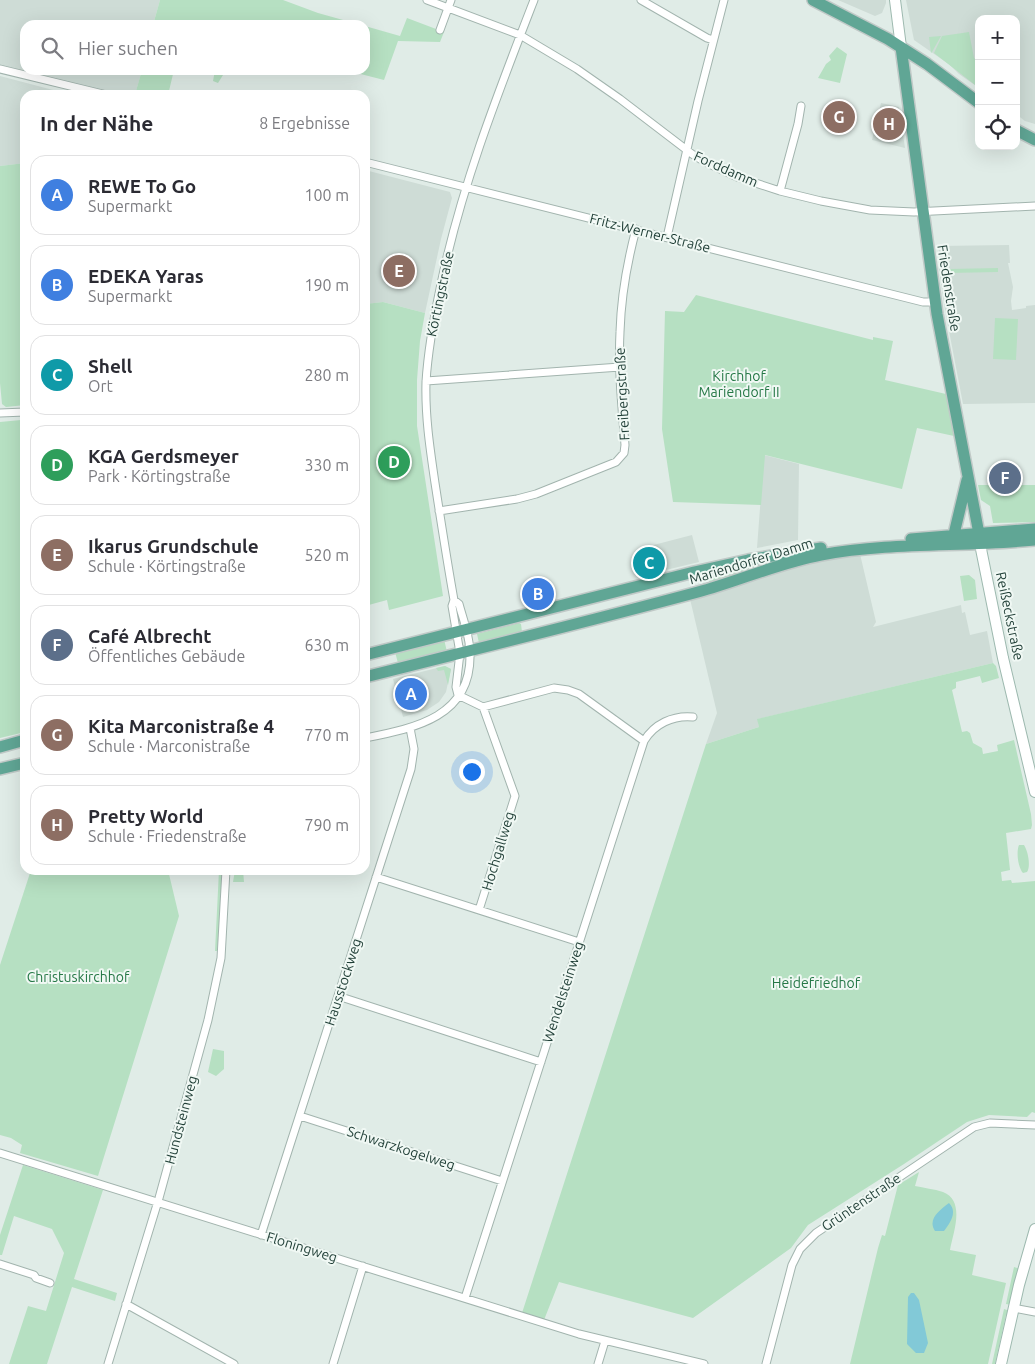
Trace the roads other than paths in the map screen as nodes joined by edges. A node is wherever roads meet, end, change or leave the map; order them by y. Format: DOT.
graph roads {
  1 [pos="427,0"];
  2 [pos="451,0"];
  3 [pos="534,0"];
  4 [pos="641,0"];
  5 [pos="724,0"];
  6 [pos="813,0"];
  7 [pos="895,0"];
  8 [pos="448,8"];
  9 [pos="440,30"];
  10 [pos="520,36"];
  11 [pos="713,40"];
  12 [pos="901,47"];
  13 [pos="0,69"];
  14 [pos="20,74"];
  15 [pos="25,75"];
  16 [pos="87,90"];
  17 [pos="975,100"];
  18 [pos="801,106"];
  19 [pos="1020,132"];
  20 [pos="1035,140"];
  21 [pos="687,151"];
  22 [pos="370,163"];
  23 [pos="466,186"];
  24 [pos="780,191"];
  25 [pos="1035,206"];
  26 [pos="923,212"];
  27 [pos="636,229"];
  28 [pos="667,237"];
  29 [pos="935,302"];
  30 [pos="620,367"];
  31 [pos="426,381"];
  32 [pos="20,412"];
  33 [pos="0,413"];
  34 [pos="968,474"];
  35 [pos="440,511"];
  36 [pos="1035,529"];
  37 [pos="954,534"];
  38 [pos="979,538"];
  39 [pos="1035,540"];
  40 [pos="461,630"];
  41 [pos="465,652"];
  42 [pos="370,654"];
  43 [pos="370,676"];
  44 [pos="458,695"];
  45 [pos="483,706"];
  46 [pos="693,717"];
  47 [pos="410,728"];
  48 [pos="370,737"];
  49 [pos="20,741"];
  50 [pos="644,741"];
  51 [pos="0,747"];
  52 [pos="20,764"];
  53 [pos="0,769"];
  54 [pos="1035,792"];
  55 [pos="226,875"];
  56 [pos="376,877"];
  57 [pos="479,910"];
  58 [pos="579,942"];
  59 [pos="338,996"];
  60 [pos="541,1062"];
  61 [pos="300,1116"];
  62 [pos="1035,1125"];
  63 [pos="0,1153"];
  64 [pos="502,1181"];
  65 [pos="158,1202"];
  66 [pos="1035,1229"];
  67 [pos="261,1235"];
  68 [pos="0,1264"];
  69 [pos="363,1266"];
  70 [pos="50,1283"];
  71 [pos="465,1298"];
  72 [pos="126,1304"];
  73 [pos="1014,1308"];
  74 [pos="1035,1312"];
  75 [pos="605,1341"];
  76 [pos="108,1364"];
  77 [pos="234,1364"];
  78 [pos="333,1364"];
  79 [pos="598,1364"];
  80 [pos="704,1364"];
  81 [pos="766,1364"];
  82 [pos="1001,1364"];
  1 -- 8 [label="street, Forddamm"];
  2 -- 8 [label="street"];
  3 -- 10 [label="street, Körtingstraße"];
  4 -- 11 [label="street"];
  5 -- 11 [label="street"];
  6 -- 12 [label="main road"];
  7 -- 12 [label="main road"];
  8 -- 9 [label="street"];
  8 -- 10 [label="street, Forddamm"];
  10 -- 21 [label="street, Forddamm"];
  10 -- 23 [label="street, Körtingstraße"];
  11 -- 21 [label="street"];
  12 -- 17 [label="main road"];
  12 -- 26 [label="main road, Friedenstraße"];
  13 -- 14 [label="street"];
  15 -- 16 [label="street"];
  18 -- 24 [label="street"];
  19 -- 20 [label="main road"];
  21 -- 24 [label="street, Forddamm"];
  21 -- 28 [label="street"];
  22 -- 23 [label="street, Fritz-Werner-Straße"];
  23 -- 27 [label="street, Fritz-Werner-Straße"];
  23 -- 31 [label="street, Körtingstraße"];
  24 -- 26 [label="street, Forddamm"];
  25 -- 26 [label="street, Forddamm"];
  26 -- 29 [label="main road, Friedenstraße"];
  27 -- 28 [label="street, Fritz-Werner-Straße"];
  27 -- 30 [label="street, Freibergstraße"];
  28 -- 29 [label="street, Fritz-Werner-Straße"];
  29 -- 34 [label="main road, Friedenstraße"];
  30 -- 31 [label="street"];
  30 -- 35 [label="street, Freibergstraße"];
  31 -- 35 [label="street, Körtingstraße"];
  32 -- 33 [label="street"];
  34 -- 37 [label="main road"];
  34 -- 38 [label="main road, Friedenstraße"];
  35 -- 40 [label="street, Körtingstraße"];
  36 -- 38 [label="main road, Mariendorfer Damm"];
  37 -- 38 [label="main road, Mariendorfer Damm"];
  37 -- 40 [label="main road, Mariendorfer Damm"];
  38 -- 39 [label="main road, Mariendorfer Damm"];
  38 -- 41 [label="main road, Mariendorfer Damm"];
  38 -- 54 [label="main road, Reißeckstraße"];
  40 -- 41 [label="street"];
  40 -- 42 [label="main road, Mariendorfer Damm"];
  41 -- 43 [label="main road, Mariendorfer Damm"];
  41 -- 44 [label="street"];
  44 -- 45 [label="street"];
  44 -- 47 [label="street"];
  45 -- 50 [label="street"];
  45 -- 57 [label="street, Hochgallweg"];
  46 -- 50 [label="street, Wendelsteinweg"];
  47 -- 48 [label="street"];
  47 -- 56 [label="street, Hausstockweg"];
  49 -- 51 [label="main road"];
  50 -- 58 [label="street, Wendelsteinweg"];
  52 -- 53 [label="main road"];
  55 -- 65 [label="street, Hundsteinweg"];
  56 -- 57 [label="street"];
  56 -- 59 [label="street, Hausstockweg"];
  57 -- 58 [label="street"];
  58 -- 60 [label="street, Wendelsteinweg"];
  59 -- 60 [label="street"];
  59 -- 61 [label="street, Hausstockweg"];
  60 -- 64 [label="street, Wendelsteinweg"];
  61 -- 64 [label="street, Schwarzkogelweg"];
  61 -- 67 [label="street, Hausstockweg"];
  62 -- 81 [label="street, Grüntenstraße"];
  63 -- 65 [label="street, Floningweg"];
  64 -- 71 [label="street, Wendelsteinweg"];
  65 -- 67 [label="street, Floningweg"];
  65 -- 72 [label="street, Hundsteinweg"];
  66 -- 73 [label="main road"];
  67 -- 69 [label="street, Floningweg"];
  68 -- 70 [label="street"];
  69 -- 71 [label="street, Floningweg"];
  69 -- 78 [label="street"];
  71 -- 75 [label="street, Floningweg"];
  72 -- 76 [label="street, Hundsteinweg"];
  72 -- 77 [label="street"];
  73 -- 74 [label="street"];
  73 -- 82 [label="main road"];
  75 -- 79 [label="street"];
  75 -- 80 [label="street, Floningweg"];
}
